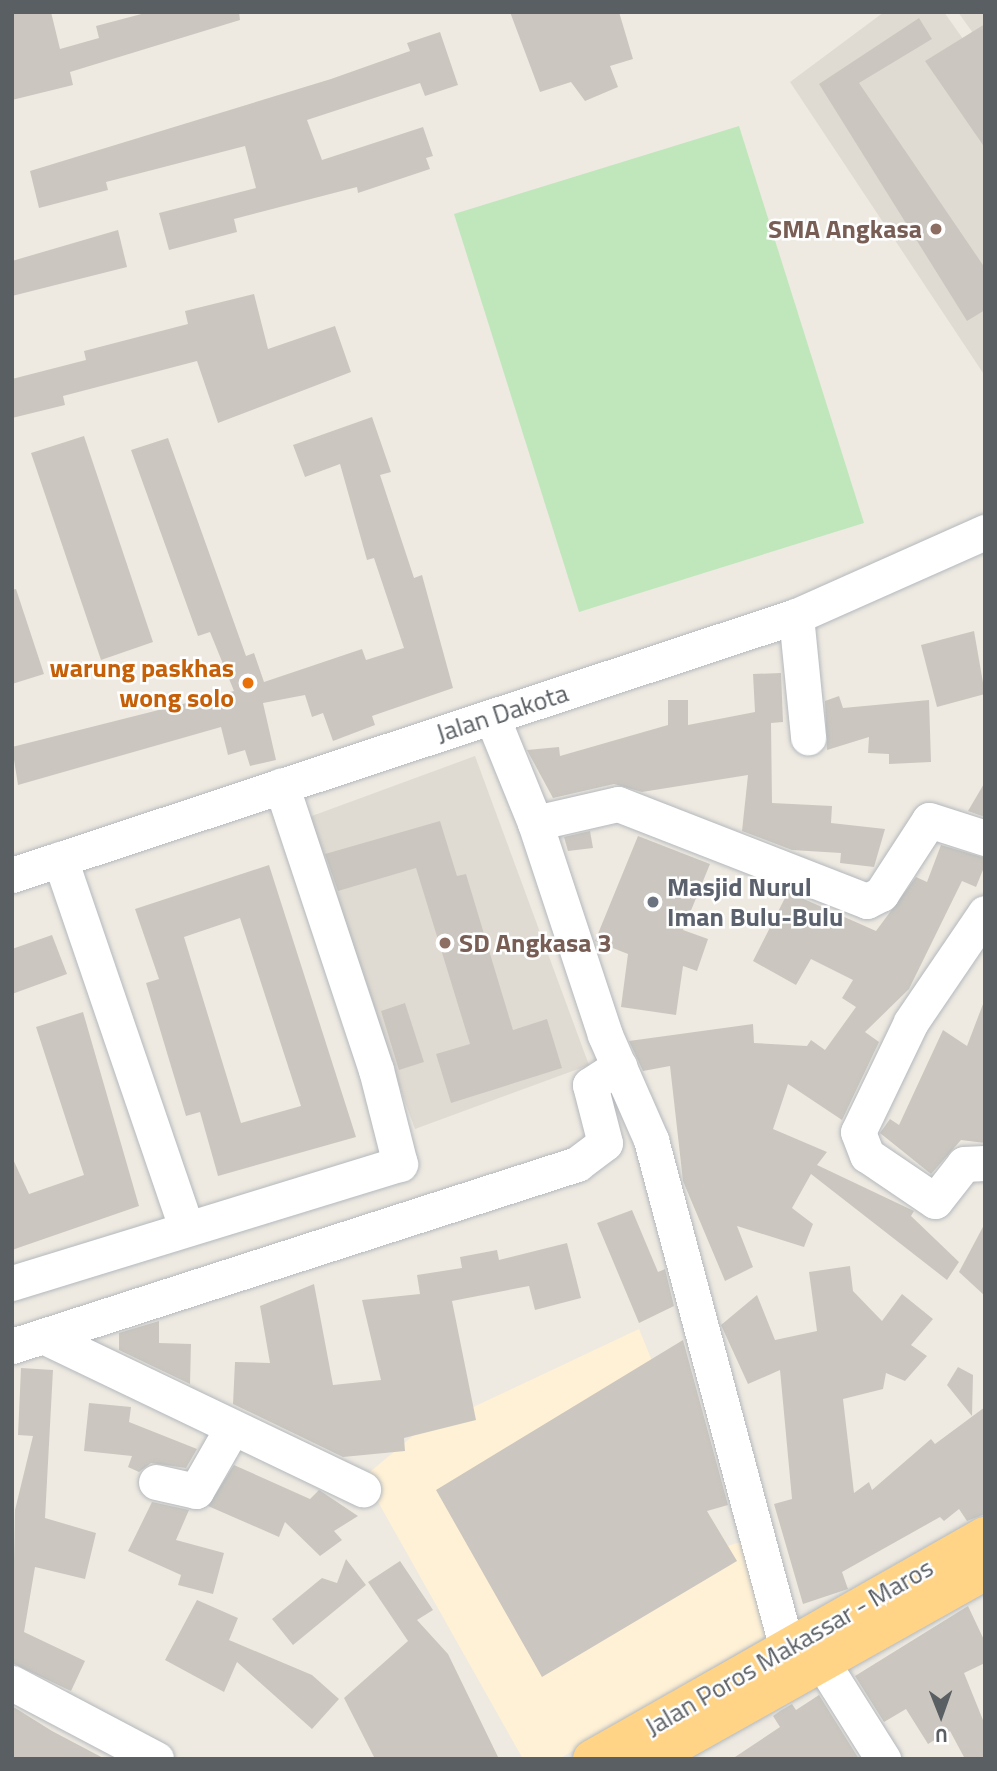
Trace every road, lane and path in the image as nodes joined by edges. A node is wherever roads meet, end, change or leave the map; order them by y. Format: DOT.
graph roads {
  1 [pos="985,532"];
  2 [pos="796,617"];
  3 [pos="492,717"];
  4 [pos="808,737"];
  5 [pos="281,785"];
  6 [pos="535,823"];
  7 [pos="985,838"];
  8 [pos="61,859"];
  9 [pos="12,875"];
  10 [pos="985,913"];
  11 [pos="619,1066"];
  12 [pos="985,1163"];
  13 [pos="186,1228"];
  14 [pos="12,1283"];
  15 [pos="28,1341"];
  16 [pos="231,1430"];
  17 [pos="156,1482"];
  18 [pos="363,1489"];
  19 [pos="985,1536"];
  20 [pos="985,1571"];
  21 [pos="787,1648"];
  22 [pos="822,1662"];
  23 [pos="12,1683"];
  24 [pos="156,1759"];
  25 [pos="592,1759"];
  26 [pos="650,1759"];
  27 [pos="883,1759"];
  1 -- 2 [label="street, Jalan Dakota"];
  2 -- 3 [label="street, Jalan Dakota"];
  2 -- 4 [label="street"];
  3 -- 5 [label="street, Jalan Dakota"];
  3 -- 6 [label="street"];
  5 -- 8 [label="street, Jalan Dakota"];
  5 -- 13 [label="street"];
  6 -- 7 [label="street"];
  6 -- 11 [label="street"];
  8 -- 9 [label="street, Jalan Dakota"];
  8 -- 13 [label="street"];
  10 -- 12 [label="street"];
  11 -- 15 [label="street"];
  11 -- 21 [label="street"];
  13 -- 14 [label="street"];
  15 -- 16 [label="street"];
  16 -- 17 [label="street"];
  16 -- 18 [label="street"];
  19 -- 21 [label="highway, Jalan Poros Makassar - Maros"];
  20 -- 22 [label="highway, Jalan Poros Makassar - Maros"];
  21 -- 25 [label="highway, Jalan Poros Makassar - Maros"];
  22 -- 26 [label="highway, Jalan Poros Makassar - Maros"];
  22 -- 27 [label="street"];
  23 -- 24 [label="street"];
}
